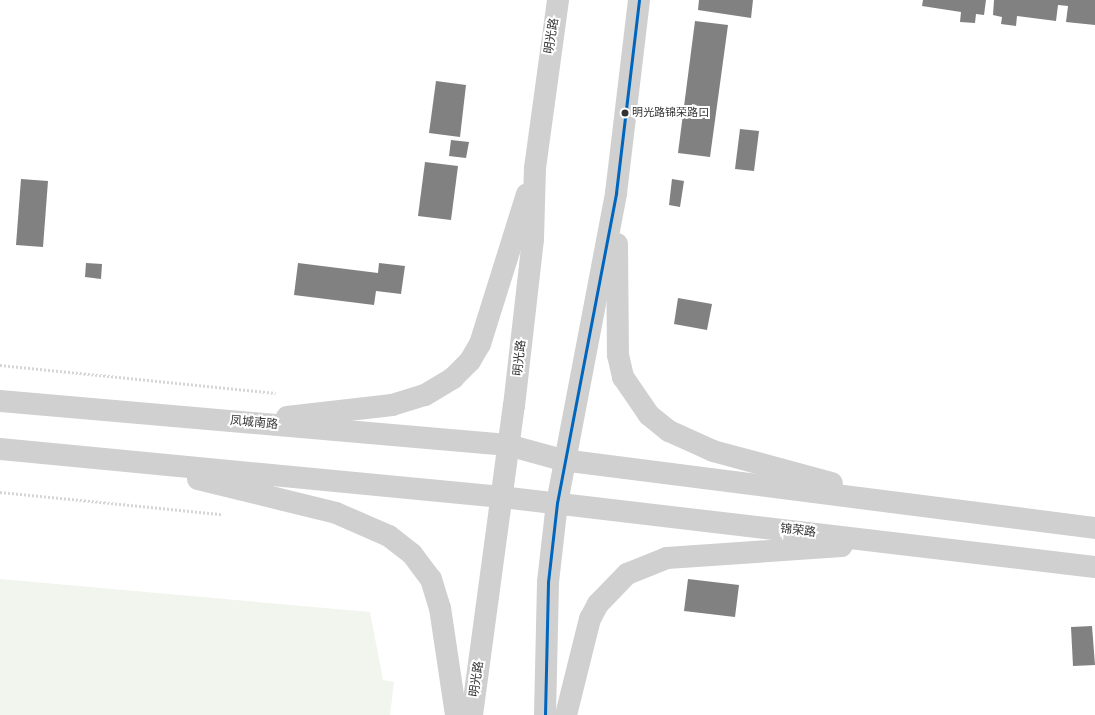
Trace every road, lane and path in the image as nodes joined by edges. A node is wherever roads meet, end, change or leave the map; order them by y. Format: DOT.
graph roads {
  1 [pos="558,0"];
  2 [pos="639,0"];
  3 [pos="534,168"];
  4 [pos="616,193"];
  5 [pos="0,365"];
  6 [pos="284,394"];
  7 [pos="0,401"];
  8 [pos="239,422"];
  9 [pos="508,445"];
  10 [pos="0,449"];
  11 [pos="562,460"];
  12 [pos="123,461"];
  13 [pos="0,492"];
  14 [pos="502,497"];
  15 [pos="557,503"];
  16 [pos="915,505"];
  17 [pos="230,515"];
  18 [pos="1095,528"];
  19 [pos="893,542"];
  20 [pos="1095,567"];
  21 [pos="456,715"];
  22 [pos="472,715"];
  23 [pos="545,715"];
  24 [pos="566,715"];
  1 -- 3 [label="street, 明光路"];
  2 -- 4 [label="street"];
  3 -- 8 [label="street"];
  3 -- 9 [label="street, 明光路"];
  4 -- 11 [label="street"];
  4 -- 16 [label="street"];
  5 -- 6 [label="path"];
  7 -- 8 [label="street, 凤城南路"];
  8 -- 9 [label="street, 凤城南路"];
  9 -- 11 [label="street"];
  9 -- 14 [label="street, 明光路"];
  10 -- 12 [label="street"];
  11 -- 15 [label="street"];
  11 -- 16 [label="street"];
  12 -- 14 [label="street"];
  12 -- 21 [label="street"];
  13 -- 17 [label="path"];
  14 -- 15 [label="street, 锦荣路"];
  14 -- 22 [label="street, 明光路"];
  15 -- 19 [label="street, 锦荣路"];
  15 -- 23 [label="street"];
  16 -- 18 [label="street"];
  19 -- 20 [label="street, 锦荣路"];
  19 -- 24 [label="street"];
}
